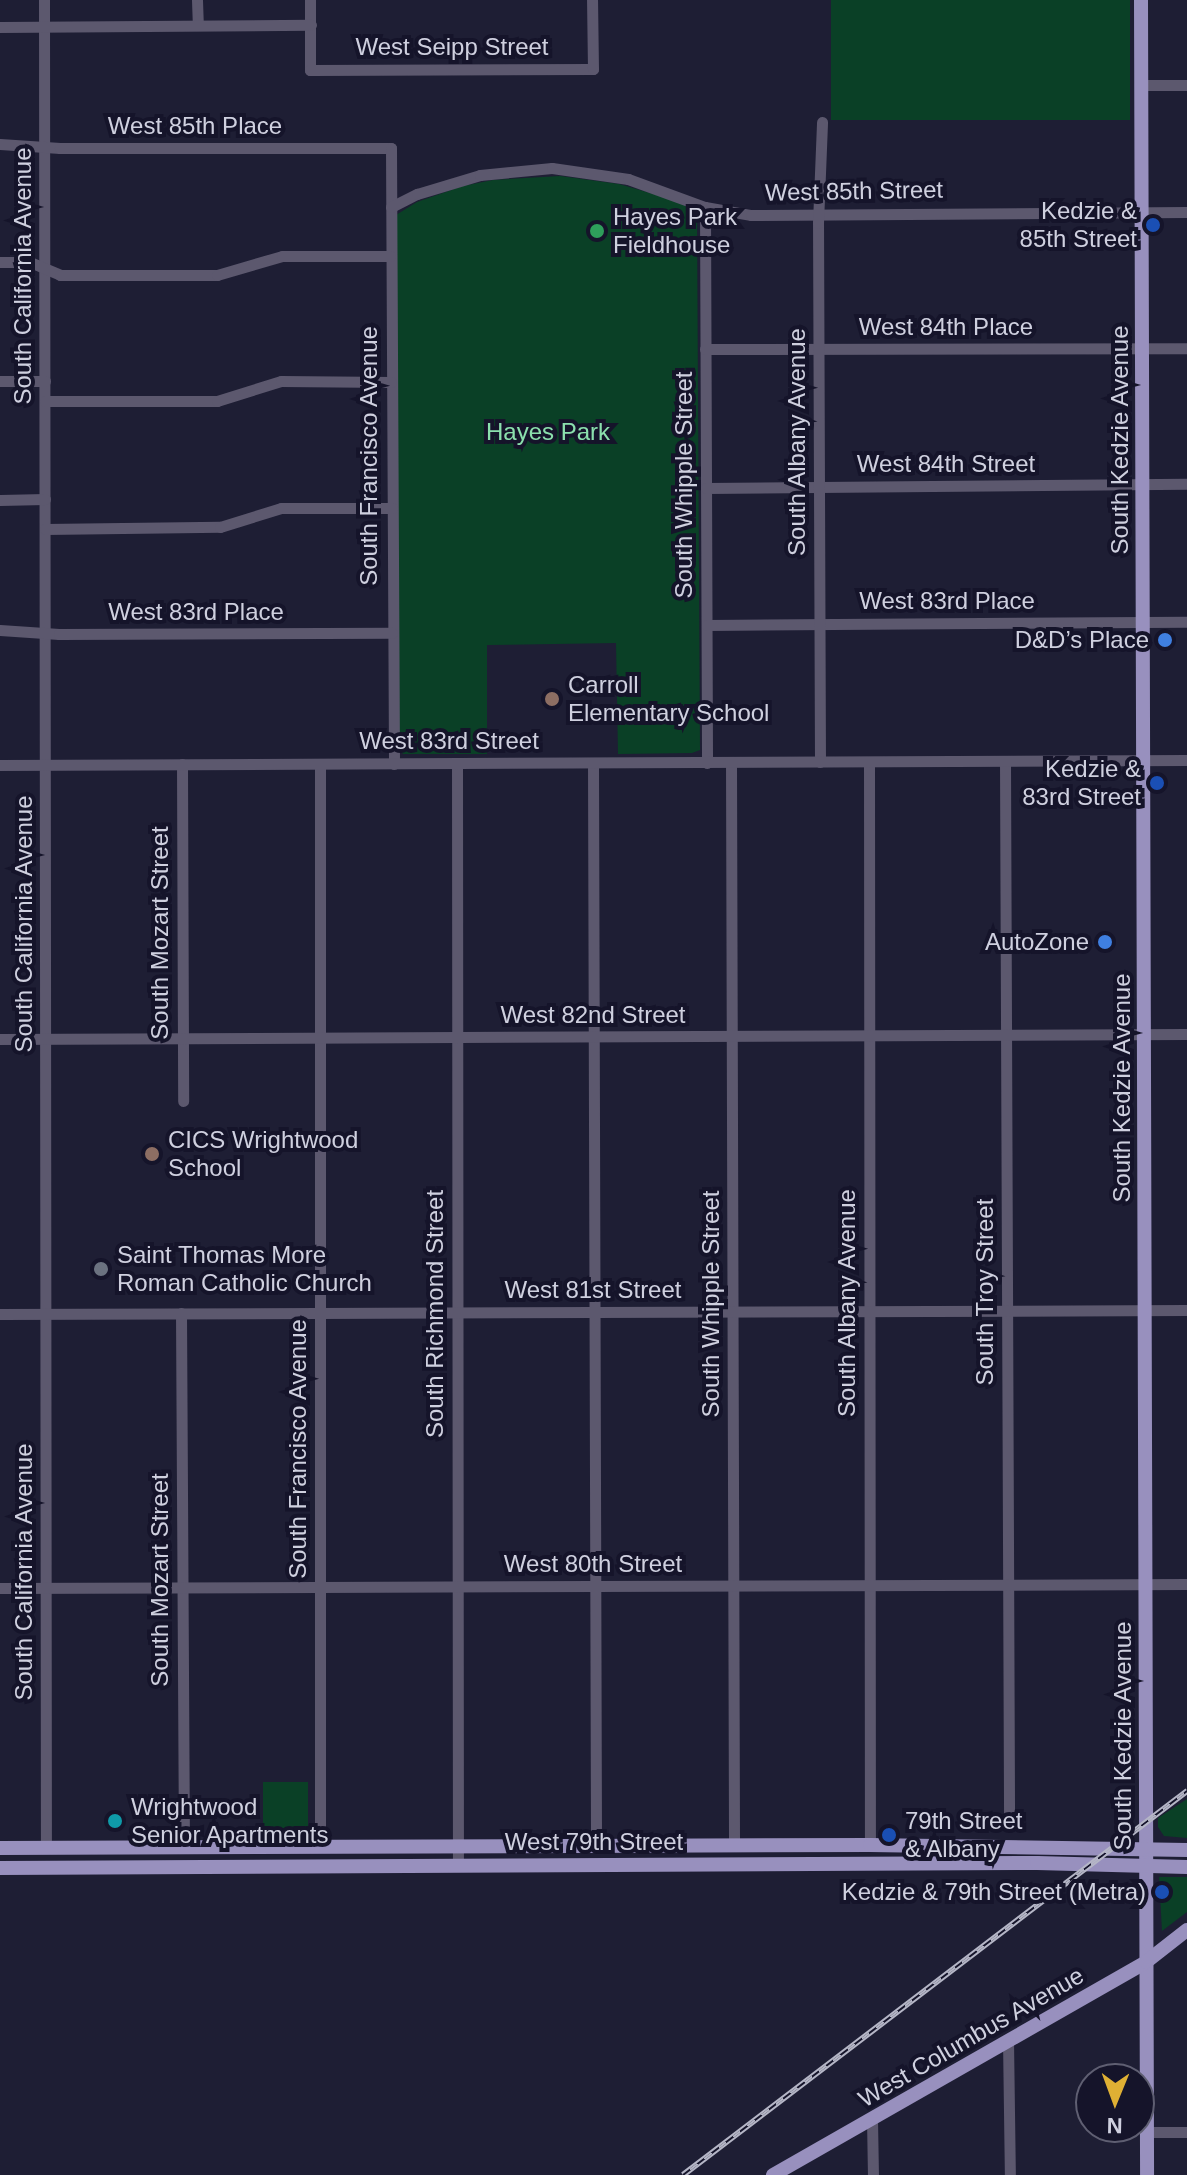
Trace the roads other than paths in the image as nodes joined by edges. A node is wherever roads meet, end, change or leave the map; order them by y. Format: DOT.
graph roads {
  1 [pos="44,0"];
  2 [pos="197,0"];
  3 [pos="310,0"];
  4 [pos="592,0"];
  5 [pos="1141,0"];
  6 [pos="198,25"];
  7 [pos="311,25"];
  8 [pos="44,26"];
  9 [pos="0,27"];
  10 [pos="1141,85"];
  11 [pos="1187,85"];
  12 [pos="822,122"];
  13 [pos="0,144"];
  14 [pos="44,146"];
  15 [pos="391,148"];
  16 [pos="391,207"];
  17 [pos="705,207"];
  18 [pos="1141,212"];
  19 [pos="1187,212"];
  20 [pos="819,214"];
  21 [pos="390,256"];
  22 [pos="0,262"];
  23 [pos="45,269"];
  24 [pos="1141,348"];
  25 [pos="1187,348"];
  26 [pos="705,349"];
  27 [pos="818,350"];
  28 [pos="0,381"];
  29 [pos="45,381"];
  30 [pos="391,382"];
  31 [pos="45,401"];
  32 [pos="1187,484"];
  33 [pos="1142,485"];
  34 [pos="819,487"];
  35 [pos="706,488"];
  36 [pos="45,499"];
  37 [pos="0,500"];
  38 [pos="392,508"];
  39 [pos="45,529"];
  40 [pos="1142,622"];
  41 [pos="1187,622"];
  42 [pos="819,624"];
  43 [pos="707,625"];
  44 [pos="0,630"];
  45 [pos="45,632"];
  46 [pos="392,633"];
  47 [pos="1187,760"];
  48 [pos="1005,761"];
  49 [pos="1143,761"];
  50 [pos="731,762"];
  51 [pos="820,762"];
  52 [pos="869,762"];
  53 [pos="457,763"];
  54 [pos="593,763"];
  55 [pos="707,763"];
  56 [pos="182,764"];
  57 [pos="320,764"];
  58 [pos="394,764"];
  59 [pos="0,765"];
  60 [pos="46,765"];
  61 [pos="1144,1034"];
  62 [pos="1187,1034"];
  63 [pos="1006,1035"];
  64 [pos="594,1036"];
  65 [pos="732,1036"];
  66 [pos="868,1036"];
  67 [pos="457,1037"];
  68 [pos="320,1038"];
  69 [pos="0,1039"];
  70 [pos="46,1039"];
  71 [pos="183,1039"];
  72 [pos="183,1101"];
  73 [pos="868,1310"];
  74 [pos="1007,1310"];
  75 [pos="1144,1310"];
  76 [pos="1187,1310"];
  77 [pos="733,1311"];
  78 [pos="320,1312"];
  79 [pos="457,1312"];
  80 [pos="595,1312"];
  81 [pos="181,1313"];
  82 [pos="0,1314"];
  83 [pos="46,1314"];
  84 [pos="1008,1584"];
  85 [pos="1145,1584"];
  86 [pos="1187,1584"];
  87 [pos="733,1585"];
  88 [pos="870,1585"];
  89 [pos="458,1586"];
  90 [pos="595,1586"];
  91 [pos="182,1587"];
  92 [pos="320,1587"];
  93 [pos="0,1588"];
  94 [pos="46,1588"];
  95 [pos="1009,1823"];
  96 [pos="320,1845"];
  97 [pos="458,1845"];
  98 [pos="734,1845"];
  99 [pos="870,1845"];
  100 [pos="184,1846"];
  101 [pos="596,1846"];
  102 [pos="46,1847"];
  103 [pos="0,1848"];
  104 [pos="1146,1850"];
  105 [pos="1187,1850"];
  106 [pos="458,1864"];
  107 [pos="1146,1866"];
  108 [pos="1187,1867"];
  109 [pos="0,1868"];
  110 [pos="1187,1930"];
  111 [pos="1146,1962"];
  112 [pos="1008,2040"];
  113 [pos="1147,2063"];
  114 [pos="872,2119"];
  115 [pos="1155,2132"];
  116 [pos="1187,2132"];
  117 [pos="1147,2143"];
  118 [pos="773,2175"];
  119 [pos="873,2175"];
  120 [pos="1010,2175"];
  121 [pos="1147,2175"];
  1 -- 8 [label="street, South California Avenue"];
  2 -- 6 [label="street"];
  3 -- 7 [label="street"];
  4 -- 7 [label="street, West Seipp Street"];
  5 -- 10 [label="main road, South Kedzie Avenue"];
  6 -- 7 [label="street"];
  6 -- 8 [label="street"];
  8 -- 9 [label="street"];
  8 -- 14 [label="street, South California Avenue"];
  10 -- 11 [label="street"];
  10 -- 18 [label="main road, South Kedzie Avenue"];
  12 -- 20 [label="street, South Albany Avenue"];
  13 -- 14 [label="street, West 85th Place"];
  14 -- 15 [label="street, West 85th Place"];
  14 -- 23 [label="street, South California Avenue"];
  15 -- 16 [label="street, South Francisco Avenue"];
  16 -- 17 [label="street, West 85th Street"];
  16 -- 21 [label="street, South Francisco Avenue"];
  17 -- 20 [label="street, West 85th Street"];
  17 -- 26 [label="street, South Whipple Street"];
  18 -- 19 [label="street, West 85th Street"];
  18 -- 20 [label="street, West 85th Street"];
  18 -- 24 [label="main road, South Kedzie Avenue"];
  20 -- 27 [label="street, South Albany Avenue"];
  21 -- 23 [label="street"];
  21 -- 30 [label="street, South Francisco Avenue"];
  22 -- 23 [label="street"];
  23 -- 29 [label="street, South California Avenue"];
  24 -- 25 [label="street, West 84th Place"];
  24 -- 27 [label="street, West 84th Place"];
  24 -- 33 [label="main road, South Kedzie Avenue"];
  26 -- 27 [label="street, West 84th Place"];
  26 -- 35 [label="street, South Whipple Street"];
  27 -- 34 [label="street, South Albany Avenue"];
  28 -- 29 [label="street"];
  29 -- 31 [label="street, South California Avenue"];
  30 -- 31 [label="street"];
  30 -- 38 [label="street, South Francisco Avenue"];
  31 -- 36 [label="street, South California Avenue"];
  32 -- 33 [label="street, West 84th Street"];
  33 -- 34 [label="street, West 84th Street"];
  33 -- 40 [label="main road, South Kedzie Avenue"];
  34 -- 35 [label="street, West 84th Street"];
  34 -- 42 [label="street, South Albany Avenue"];
  35 -- 43 [label="street, South Whipple Street"];
  36 -- 37 [label="street"];
  36 -- 39 [label="street, South California Avenue"];
  38 -- 39 [label="street"];
  38 -- 46 [label="street, South Francisco Avenue"];
  39 -- 45 [label="street, South California Avenue"];
  40 -- 41 [label="street, West 83rd Place"];
  40 -- 42 [label="street, West 83rd Place"];
  40 -- 49 [label="main road, South Kedzie Avenue"];
  42 -- 43 [label="street, West 83rd Place"];
  42 -- 51 [label="street, South Albany Avenue"];
  43 -- 55 [label="street, South Whipple Street"];
  44 -- 45 [label="street, West 83rd Place"];
  45 -- 46 [label="street, West 83rd Place"];
  45 -- 60 [label="street, South California Avenue"];
  46 -- 58 [label="street, South Francisco Avenue"];
  47 -- 49 [label="street, West 83rd Street"];
  48 -- 49 [label="street, West 83rd Street"];
  48 -- 52 [label="street, West 83rd Street"];
  48 -- 63 [label="street, South Troy Street"];
  49 -- 61 [label="main road, South Kedzie Avenue"];
  50 -- 51 [label="street, West 83rd Street"];
  50 -- 55 [label="street, West 83rd Street"];
  50 -- 65 [label="street, South Whipple Street"];
  51 -- 52 [label="street, West 83rd Street"];
  52 -- 66 [label="street, South Albany Avenue"];
  53 -- 54 [label="street, West 83rd Street"];
  53 -- 58 [label="street, West 83rd Street"];
  53 -- 67 [label="street, South Richmond Street"];
  54 -- 55 [label="street, West 83rd Street"];
  54 -- 64 [label="street"];
  56 -- 57 [label="street, West 83rd Street"];
  56 -- 60 [label="street, West 83rd Street"];
  56 -- 71 [label="street, South Mozart Street"];
  57 -- 58 [label="street, West 83rd Street"];
  57 -- 68 [label="street, South Francisco Avenue"];
  59 -- 60 [label="street, West 83rd Street"];
  60 -- 70 [label="street, South California Avenue"];
  61 -- 62 [label="street, West 82nd Street"];
  61 -- 63 [label="street, West 82nd Street"];
  61 -- 75 [label="main road, South Kedzie Avenue"];
  63 -- 66 [label="street, West 82nd Street"];
  63 -- 74 [label="street, South Troy Street"];
  64 -- 65 [label="street, West 82nd Street"];
  64 -- 67 [label="street, West 82nd Street"];
  64 -- 80 [label="street"];
  65 -- 66 [label="street, West 82nd Street"];
  65 -- 77 [label="street, South Whipple Street"];
  66 -- 73 [label="street, South Albany Avenue"];
  67 -- 68 [label="street, West 82nd Street"];
  67 -- 79 [label="street, South Richmond Street"];
  68 -- 71 [label="street, West 82nd Street"];
  68 -- 78 [label="street, South Francisco Avenue"];
  69 -- 70 [label="street, West 82nd Street"];
  70 -- 71 [label="street, West 82nd Street"];
  70 -- 83 [label="street, South California Avenue"];
  71 -- 72 [label="street, South Mozart Street"];
  73 -- 74 [label="street, West 81st Street"];
  73 -- 77 [label="street, West 81st Street"];
  73 -- 88 [label="street, South Albany Avenue"];
  74 -- 75 [label="street, West 81st Street"];
  74 -- 84 [label="street, South Troy Street"];
  75 -- 76 [label="street, West 81st Street"];
  75 -- 85 [label="main road, South Kedzie Avenue"];
  77 -- 80 [label="street, West 81st Street"];
  77 -- 87 [label="street, South Whipple Street"];
  78 -- 79 [label="street, West 81st Street"];
  78 -- 81 [label="street, West 81st Street"];
  78 -- 92 [label="street, South Francisco Avenue"];
  79 -- 80 [label="street, West 81st Street"];
  79 -- 89 [label="street, South Richmond Street"];
  80 -- 90 [label="street"];
  81 -- 83 [label="street, West 81st Street"];
  81 -- 91 [label="street, South Mozart Street"];
  82 -- 83 [label="street, West 81st Street"];
  83 -- 94 [label="street, South California Avenue"];
  84 -- 85 [label="street, West 80th Street"];
  84 -- 88 [label="street, West 80th Street"];
  84 -- 95 [label="street, South Troy Street"];
  85 -- 86 [label="street, West 80th Street"];
  85 -- 104 [label="main road, South Kedzie Avenue"];
  87 -- 88 [label="street, West 80th Street"];
  87 -- 90 [label="street, West 80th Street"];
  87 -- 98 [label="street, South Whipple Street"];
  88 -- 99 [label="street, South Albany Avenue"];
  89 -- 90 [label="street, West 80th Street"];
  89 -- 92 [label="street, West 80th Street"];
  89 -- 97 [label="street, South Richmond Street"];
  90 -- 101 [label="street"];
  91 -- 92 [label="street, West 80th Street"];
  91 -- 94 [label="street, West 80th Street"];
  91 -- 100 [label="street, South Mozart Street"];
  92 -- 96 [label="street, South Francisco Avenue"];
  93 -- 94 [label="street, West 80th Street"];
  94 -- 102 [label="street, South California Avenue"];
  96 -- 97 [label="main road, West 79th Street"];
  96 -- 100 [label="main road, West 79th Street"];
  97 -- 101 [label="main road, West 79th Street"];
  97 -- 106 [label="street, South Richmond Street"];
  98 -- 99 [label="main road, West 79th Street"];
  98 -- 101 [label="main road, West 79th Street"];
  99 -- 104 [label="main road, West 79th Street"];
  100 -- 102 [label="main road, West 79th Street"];
  102 -- 103 [label="main road, West 79th Street"];
  104 -- 105 [label="main road, West 79th Street"];
  104 -- 107 [label="main road, South Kedzie Avenue"];
  106 -- 107 [label="main road, West 79th Street"];
  106 -- 109 [label="main road, West 79th Street"];
  107 -- 108 [label="main road, West 79th Street"];
  107 -- 111 [label="main road, South Kedzie Avenue"];
  110 -- 111 [label="main road, West Columbus Avenue"];
  111 -- 112 [label="main road, West Columbus Avenue"];
  111 -- 113 [label="main road, South Kedzie Avenue"];
  112 -- 114 [label="main road, West Columbus Avenue"];
  112 -- 120 [label="street"];
  114 -- 118 [label="main road, West Columbus Avenue"];
  114 -- 119 [label="street"];
  115 -- 116 [label="street"];
  117 -- 121 [label="main road, South Kedzie Avenue"];
}
